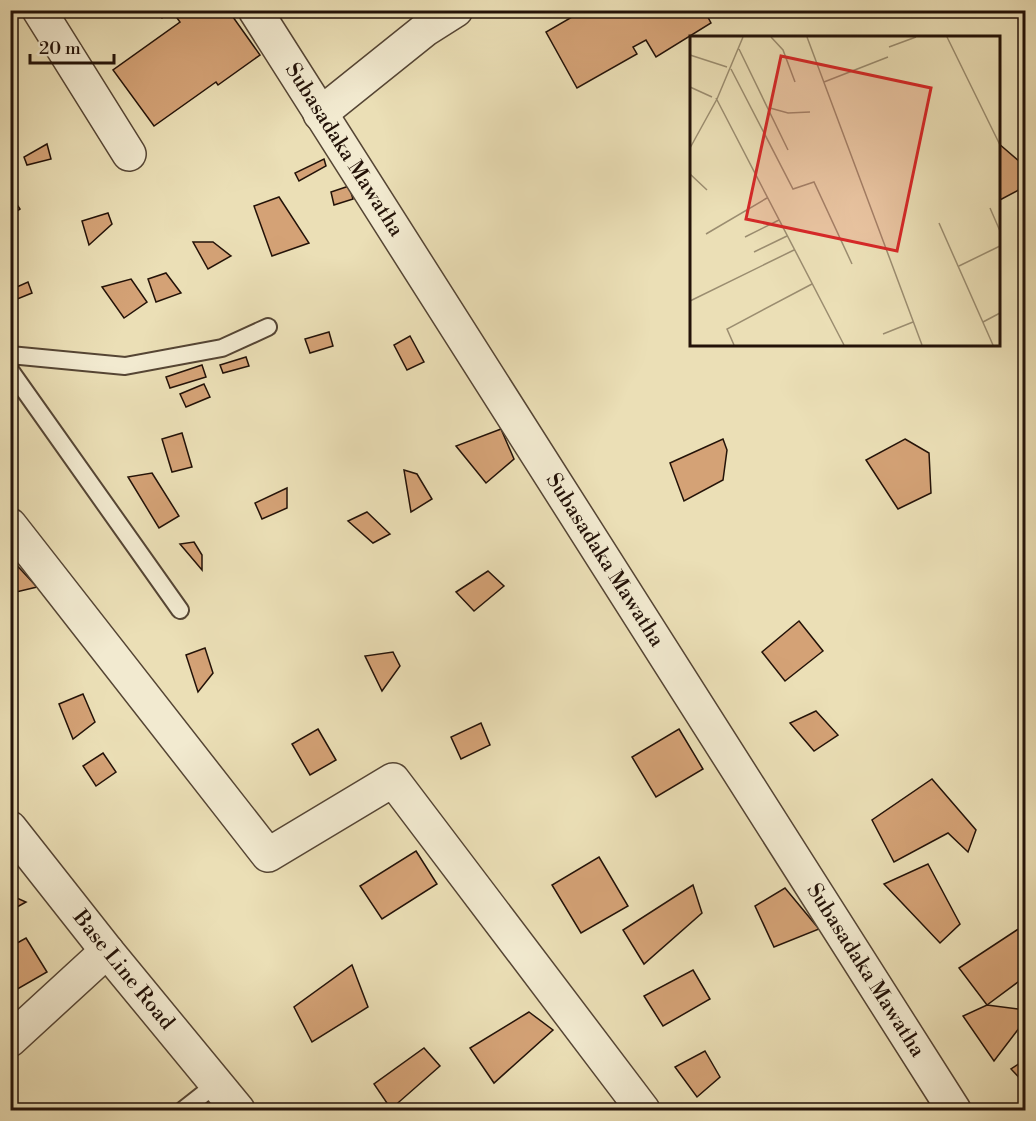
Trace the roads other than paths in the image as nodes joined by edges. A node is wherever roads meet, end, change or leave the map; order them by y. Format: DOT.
graph roads {
  1 [pos="39,10"];
  2 [pos="255,10"];
  3 [pos="456,10"];
  4 [pos="320,114"];
  5 [pos="129,154"];
  6 [pos="268,327"];
  7 [pos="10,355"];
  8 [pos="10,370"];
  9 [pos="10,525"];
  10 [pos="180,610"];
  11 [pos="10,828"];
  12 [pos="107,951"];
  13 [pos="10,1040"];
  14 [pos="216,1084"];
  15 [pos="183,1110"];
  16 [pos="238,1110"];
  17 [pos="642,1110"];
  18 [pos="954,1110"];
  1 -- 5 [label="street"];
  2 -- 4 [label="street, Subasadaka Mawatha"];
  3 -- 4 [label="street"];
  4 -- 18 [label="street, Subasadaka Mawatha"];
  6 -- 7 [label="lane"];
  8 -- 10 [label="lane"];
  9 -- 17 [label="street"];
  11 -- 12 [label="street, Base Line Road"];
  12 -- 13 [label="street"];
  12 -- 14 [label="street, Base Line Road"];
  14 -- 15 [label="lane"];
  14 -- 16 [label="street, Base Line Road"];
}
